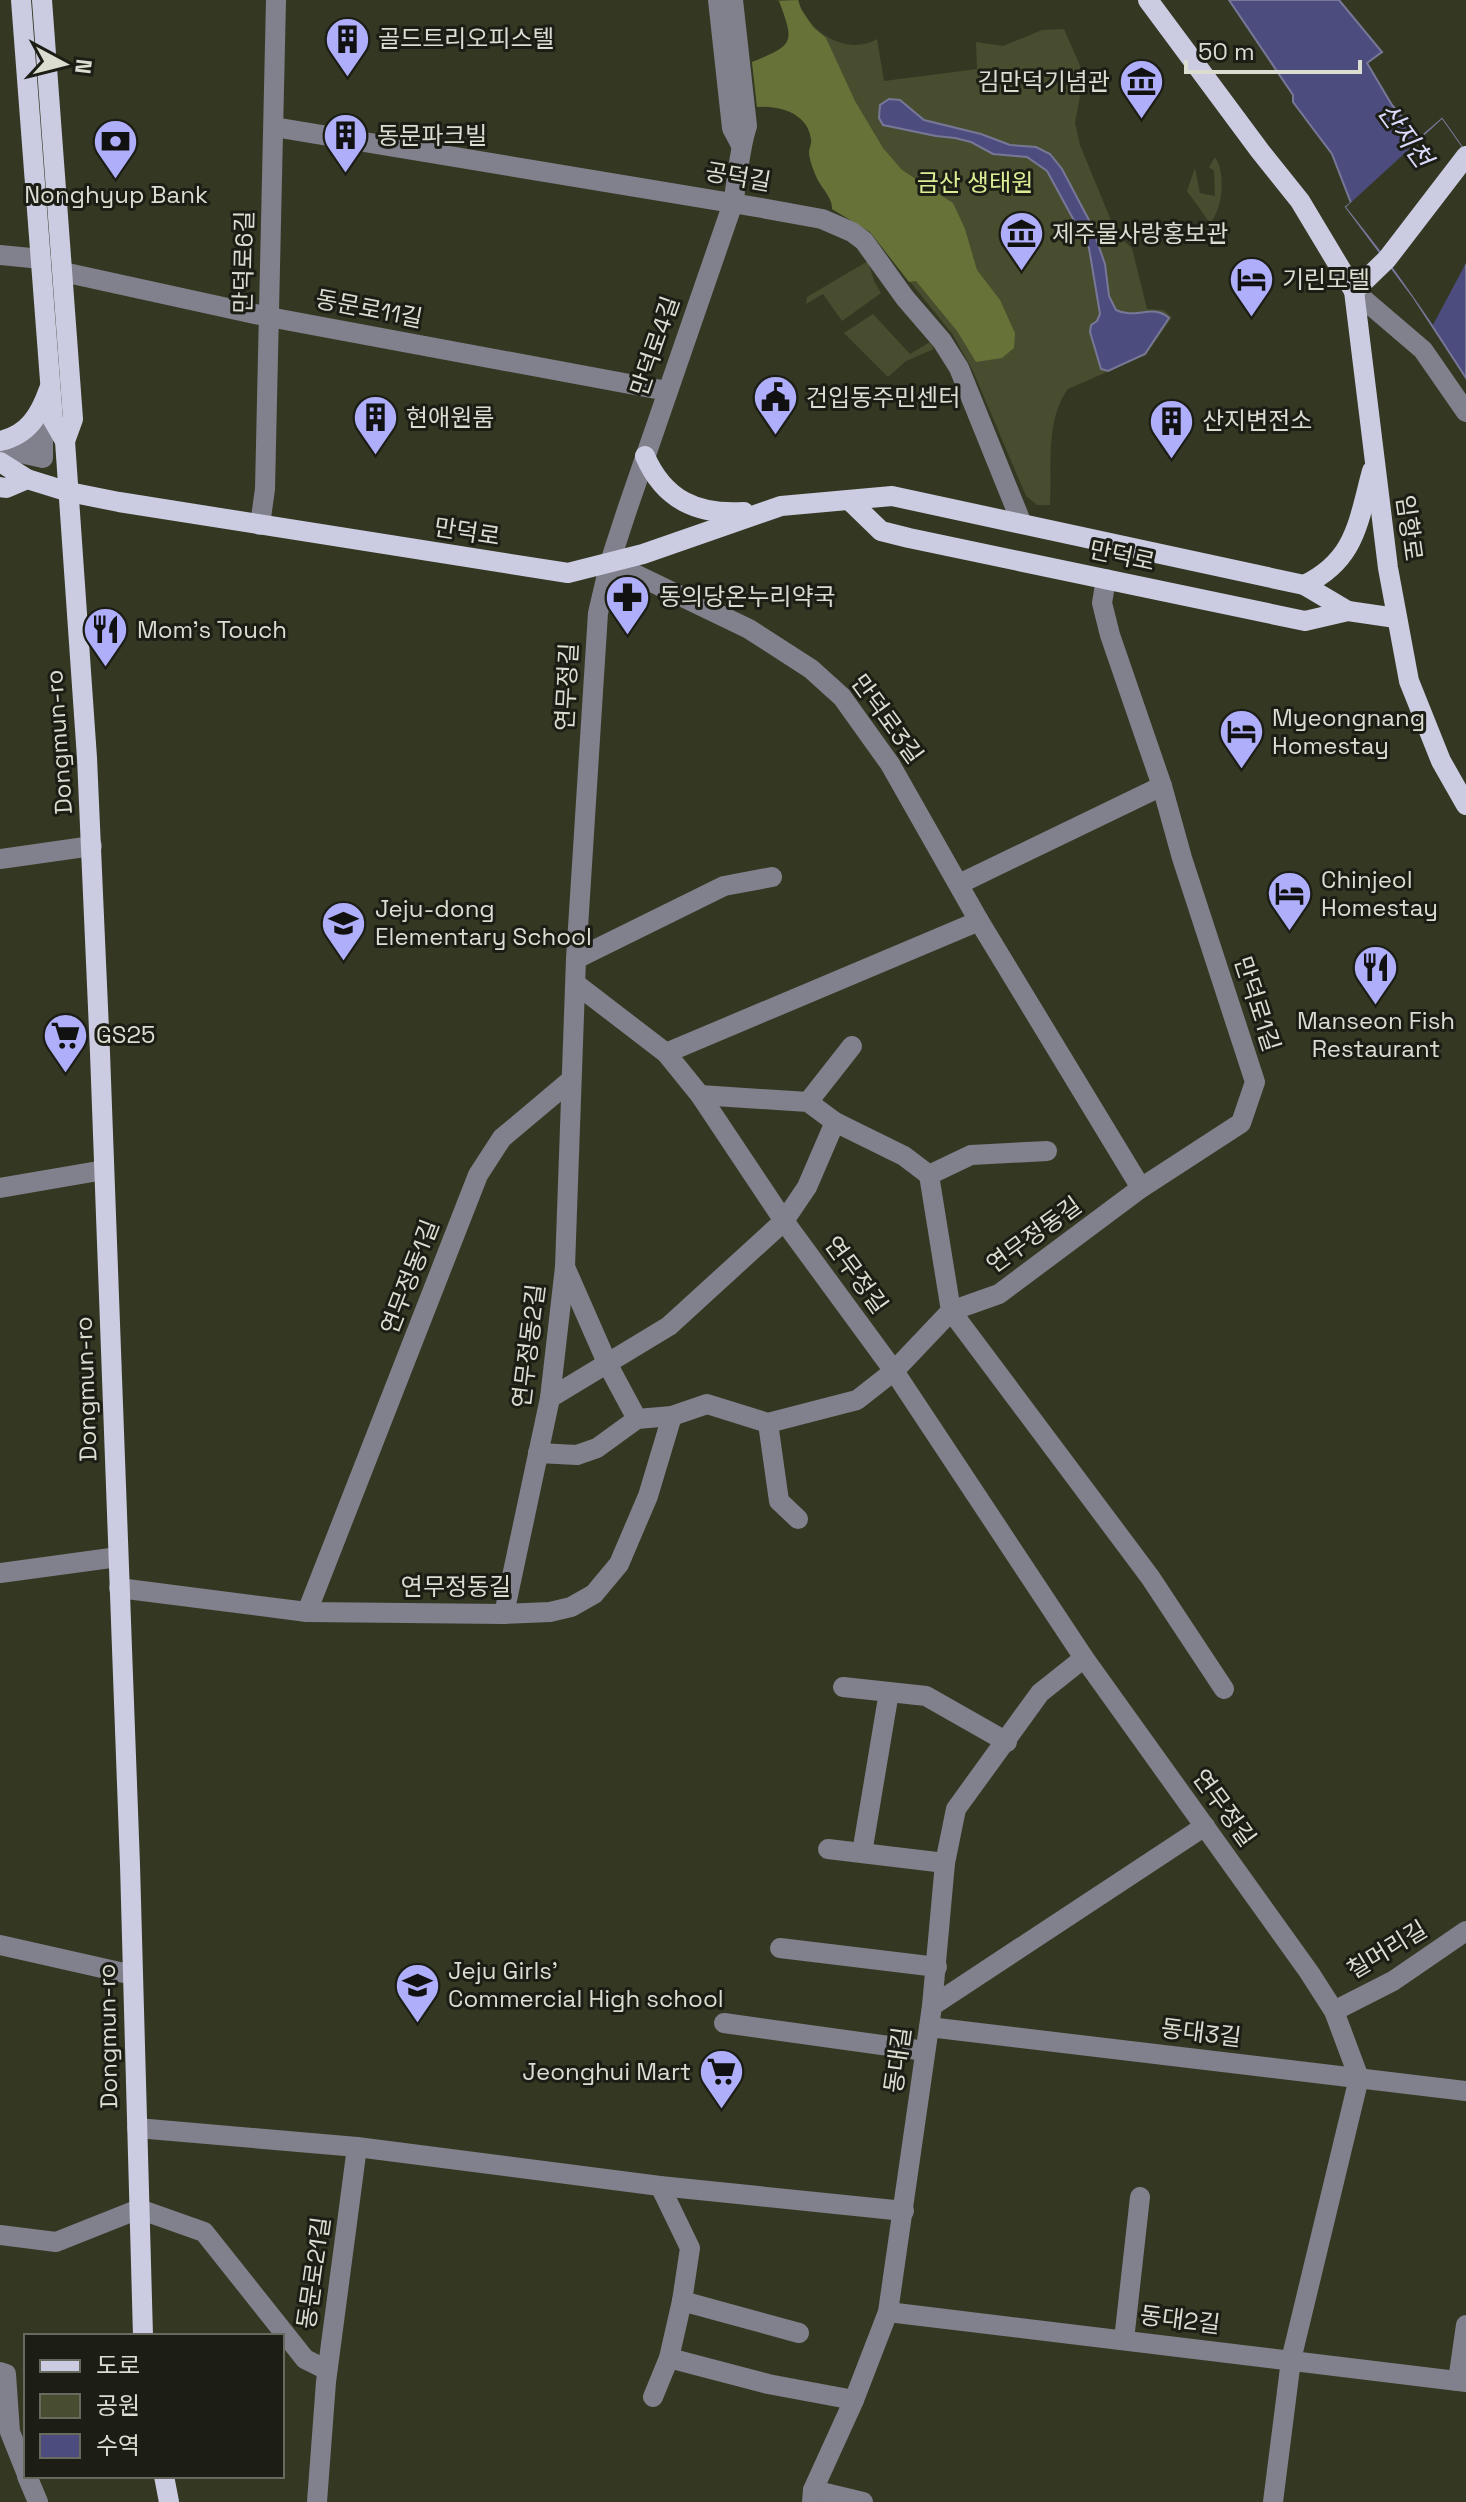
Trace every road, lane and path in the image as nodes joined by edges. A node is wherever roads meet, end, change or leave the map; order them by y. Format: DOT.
graph roads {
  1 [pos="21,0"];
  2 [pos="42,0"];
  3 [pos="276,0"];
  4 [pos="718,0"];
  5 [pos="733,0"];
  6 [pos="1148,0"];
  7 [pos="274,127"];
  8 [pos="741,145"];
  9 [pos="1466,156"];
  10 [pos="733,203"];
  11 [pos="0,255"];
  12 [pos="41,259"];
  13 [pos="63,272"];
  14 [pos="1354,291"];
  15 [pos="269,317"];
  16 [pos="50,386"];
  17 [pos="667,391"];
  18 [pos="1466,412"];
  19 [pos="0,441"];
  20 [pos="65,441"];
  21 [pos="645,456"];
  22 [pos="0,462"];
  23 [pos="1374,463"];
  24 [pos="27,479"];
  25 [pos="0,487"];
  26 [pos="69,492"];
  27 [pos="849,500"];
  28 [pos="764,510"];
  29 [pos="1022,524"];
  30 [pos="260,525"];
  31 [pos="610,562"];
  32 [pos="1106,579"];
  33 [pos="1304,585"];
  34 [pos="1348,611"];
  35 [pos="1396,618"];
  36 [pos="1162,786"];
  37 [pos="1466,805"];
  38 [pos="92,846"];
  39 [pos="0,859"];
  40 [pos="772,877"];
  41 [pos="959,884"];
  42 [pos="979,921"];
  43 [pos="576,959"];
  44 [pos="576,984"];
  45 [pos="852,1046"];
  46 [pos="666,1053"];
  47 [pos="571,1080"];
  48 [pos="700,1095"];
  49 [pos="808,1102"];
  50 [pos="835,1122"];
  51 [pos="1047,1151"];
  52 [pos="104,1170"];
  53 [pos="929,1175"];
  54 [pos="0,1188"];
  55 [pos="1141,1188"];
  56 [pos="784,1221"];
  57 [pos="565,1267"];
  58 [pos="951,1311"];
  59 [pos="608,1365"];
  60 [pos="894,1371"];
  61 [pos="550,1398"];
  62 [pos="672,1416"];
  63 [pos="637,1419"];
  64 [pos="768,1423"];
  65 [pos="538,1453"];
  66 [pos="798,1519"];
  67 [pos="118,1557"];
  68 [pos="0,1573"];
  69 [pos="119,1588"];
  70 [pos="307,1612"];
  71 [pos="504,1614"];
  72 [pos="1084,1658"];
  73 [pos="843,1687"];
  74 [pos="1224,1689"];
  75 [pos="889,1692"];
  76 [pos="1007,1742"];
  77 [pos="1205,1826"];
  78 [pos="828,1849"];
  79 [pos="862,1853"];
  80 [pos="945,1863"];
  81 [pos="1466,1931"];
  82 [pos="0,1945"];
  83 [pos="780,1948"];
  84 [pos="937,1967"];
  85 [pos="133,1975"];
  86 [pos="1334,2011"];
  87 [pos="931,2016"];
  88 [pos="724,2023"];
  89 [pos="925,2051"];
  90 [pos="1359,2078"];
  91 [pos="1466,2091"];
  92 [pos="137,2128"];
  93 [pos="357,2147"];
  94 [pos="660,2186"];
  95 [pos="1140,2197"];
  96 [pos="139,2209"];
  97 [pos="904,2211"];
  98 [pos="0,2235"];
  99 [pos="682,2301"];
  100 [pos="888,2312"];
  101 [pos="1466,2325"];
  102 [pos="799,2333"];
  103 [pos="143,2334"];
  104 [pos="1124,2340"];
  105 [pos="669,2358"];
  106 [pos="1291,2360"];
  107 [pos="327,2370"];
  108 [pos="0,2372"];
  109 [pos="1462,2381"];
  110 [pos="653,2397"];
  111 [pos="854,2400"];
  112 [pos="24,2467"];
  113 [pos="29,2478"];
  114 [pos="164,2478"];
  115 [pos="812,2496"];
  116 [pos="38,2502"];
  117 [pos="169,2502"];
  118 [pos="317,2502"];
  119 [pos="863,2502"];
  120 [pos="1273,2502"];
  1 -- 12 [label="main road, Dongmun-ro"];
  2 -- 13 [label="main road, Dongmun-ro"];
  3 -- 7 [label="street, 만덕로6길"];
  4 -- 8 [label="street, 만덕로4길"];
  5 -- 8 [label="street, 만덕로4길"];
  6 -- 14 [label="main road"];
  7 -- 10 [label="street, 공덕길"];
  7 -- 15 [label="street, 만덕로6길"];
  8 -- 10 [label="street, 만덕로4길"];
  9 -- 14 [label="main road"];
  10 -- 17 [label="street, 만덕로4길"];
  10 -- 29 [label="street, 공덕길"];
  11 -- 12 [label="street"];
  12 -- 16 [label="main road, Dongmun-ro"];
  13 -- 15 [label="street, 동문로11길"];
  13 -- 20 [label="main road, Dongmun-ro"];
  14 -- 18 [label="street"];
  14 -- 23 [label="main road, 임항로"];
  15 -- 17 [label="street, 동문로11길"];
  15 -- 30 [label="street, 만덕로6길"];
  16 -- 19 [label="main road"];
  16 -- 20 [label="main road, Dongmun-ro"];
  17 -- 21 [label="street, 만덕로4길"];
  20 -- 26 [label="main road, Dongmun-ro"];
  21 -- 28 [label="main road"];
  21 -- 31 [label="street, 만덕로4길"];
  22 -- 24 [label="main road, 만덕로"];
  23 -- 33 [label="main road"];
  23 -- 35 [label="main road, 임항로"];
  24 -- 25 [label="main road"];
  24 -- 26 [label="main road, 만덕로"];
  26 -- 30 [label="main road, 만덕로"];
  26 -- 38 [label="main road, Dongmun-ro"];
  27 -- 28 [label="main road, 만덕로"];
  27 -- 29 [label="main road, 만덕로"];
  27 -- 32 [label="main road, 만덕로"];
  28 -- 31 [label="main road, 만덕로"];
  29 -- 33 [label="main road, 만덕로"];
  30 -- 31 [label="main road, 만덕로"];
  31 -- 41 [label="street, 만덕로3길"];
  31 -- 43 [label="street, 연무정길"];
  32 -- 34 [label="main road, 만덕로"];
  32 -- 36 [label="street, 만덕로1길"];
  33 -- 34 [label="main road, 만덕로"];
  34 -- 35 [label="main road, 만덕로"];
  35 -- 37 [label="main road, 임항로"];
  36 -- 41 [label="street"];
  36 -- 55 [label="street, 만덕로1길"];
  38 -- 39 [label="street"];
  38 -- 52 [label="main road, Dongmun-ro"];
  40 -- 43 [label="street"];
  41 -- 42 [label="street, 만덕로3길"];
  42 -- 46 [label="street"];
  42 -- 55 [label="street, 만덕로3길"];
  43 -- 44 [label="street, 연무정길"];
  44 -- 46 [label="street, 연무정길"];
  44 -- 47 [label="street"];
  45 -- 49 [label="street"];
  46 -- 48 [label="street, 연무정길"];
  47 -- 57 [label="street, 연무정동2길"];
  47 -- 70 [label="street, 연무정동1길"];
  48 -- 49 [label="street"];
  48 -- 56 [label="street, 연무정길"];
  49 -- 50 [label="street"];
  50 -- 53 [label="street"];
  50 -- 56 [label="street"];
  51 -- 53 [label="street"];
  52 -- 54 [label="street"];
  52 -- 67 [label="main road, Dongmun-ro"];
  53 -- 58 [label="street"];
  55 -- 58 [label="street, 연무정동길"];
  56 -- 59 [label="street"];
  56 -- 60 [label="street, 연무정길"];
  57 -- 59 [label="street"];
  57 -- 61 [label="street, 연무정동2길"];
  58 -- 60 [label="street, 연무정동길"];
  58 -- 74 [label="street"];
  59 -- 61 [label="street"];
  59 -- 63 [label="street"];
  60 -- 64 [label="street, 연무정동길"];
  60 -- 72 [label="street, 연무정길"];
  61 -- 65 [label="street, 연무정동2길"];
  62 -- 63 [label="street"];
  62 -- 64 [label="street"];
  62 -- 71 [label="street, 연무정동길"];
  63 -- 65 [label="street"];
  64 -- 66 [label="street"];
  65 -- 71 [label="street, 연무정동2길"];
  67 -- 68 [label="street"];
  67 -- 69 [label="main road, Dongmun-ro"];
  69 -- 70 [label="street, 연무정동길"];
  69 -- 85 [label="main road, Dongmun-ro"];
  70 -- 71 [label="street, 연무정동길"];
  72 -- 76 [label="street, 동대길"];
  72 -- 77 [label="street, 연무정길"];
  73 -- 75 [label="street"];
  75 -- 76 [label="street"];
  75 -- 79 [label="street"];
  76 -- 80 [label="street, 동대길"];
  77 -- 86 [label="street, 연무정길"];
  77 -- 87 [label="street"];
  78 -- 79 [label="street"];
  79 -- 80 [label="street"];
  80 -- 84 [label="street, 동대길"];
  81 -- 86 [label="street, 칠머리길"];
  82 -- 85 [label="street"];
  83 -- 84 [label="street"];
  84 -- 87 [label="street, 동대길"];
  85 -- 92 [label="main road, Dongmun-ro"];
  86 -- 90 [label="street, 연무정길"];
  87 -- 89 [label="street, 동대길"];
  87 -- 90 [label="street, 동대3길"];
  88 -- 89 [label="street"];
  89 -- 97 [label="street, 동대길"];
  90 -- 91 [label="street, 동대3길"];
  90 -- 106 [label="street"];
  92 -- 93 [label="street"];
  92 -- 96 [label="main road, Dongmun-ro"];
  93 -- 94 [label="street"];
  93 -- 107 [label="street, 동문로21길"];
  94 -- 97 [label="street"];
  94 -- 99 [label="street"];
  95 -- 104 [label="street"];
  96 -- 98 [label="street"];
  96 -- 103 [label="main road, Dongmun-ro"];
  96 -- 107 [label="street"];
  97 -- 100 [label="street, 동대길"];
  99 -- 102 [label="street"];
  99 -- 105 [label="street"];
  100 -- 104 [label="street, 동대2길"];
  100 -- 111 [label="street, 동대길"];
  101 -- 109 [label="street"];
  104 -- 106 [label="street, 동대2길"];
  105 -- 110 [label="street"];
  105 -- 111 [label="street"];
  106 -- 109 [label="street, 동대2길"];
  106 -- 120 [label="street"];
  107 -- 118 [label="street, 동문로21길"];
  108 -- 112 [label="street"];
  111 -- 115 [label="street, 동대길"];
  113 -- 116 [label="street"];
  114 -- 117 [label="main road"];
  115 -- 119 [label="street"];
}
